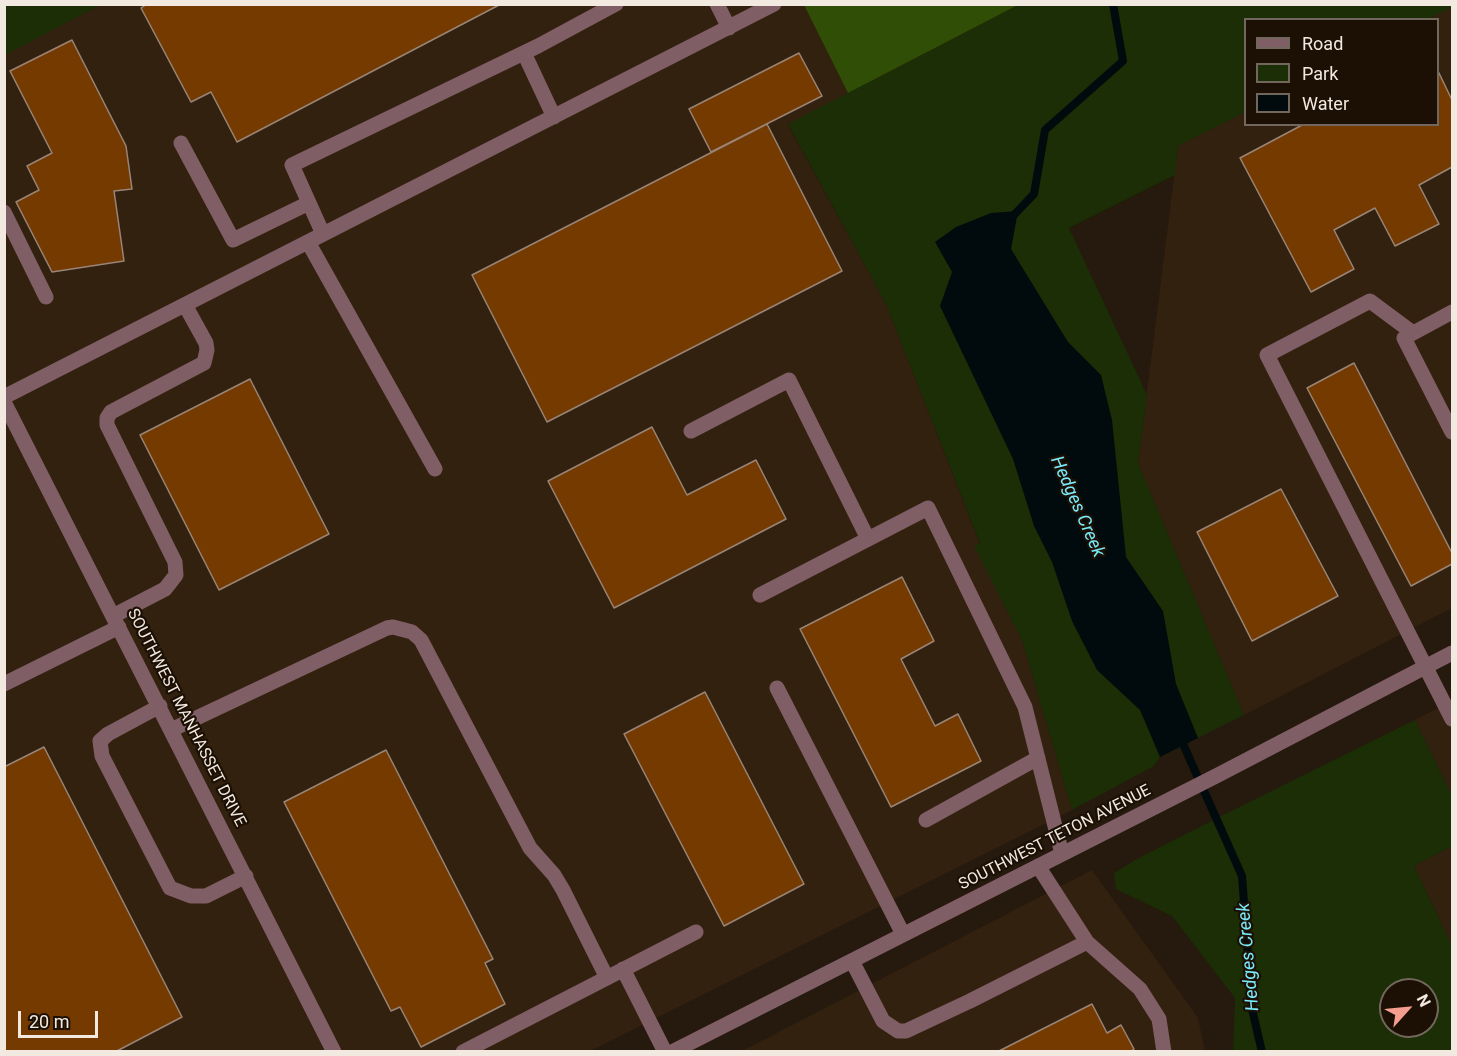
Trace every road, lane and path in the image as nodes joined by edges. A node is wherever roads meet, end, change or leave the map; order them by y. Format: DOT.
graph roads {
  1 [pos="615,4"];
  2 [pos="717,4"];
  3 [pos="774,4"];
  4 [pos="729,28"];
  5 [pos="524,52"];
  6 [pos="554,117"];
  7 [pos="181,143"];
  8 [pos="309,203"];
  9 [pos="4,212"];
  10 [pos="323,234"];
  11 [pos="308,242"];
  12 [pos="46,297"];
  13 [pos="185,305"];
  14 [pos="1452,312"];
  15 [pos="1413,333"];
  16 [pos="5,403"];
  17 [pos="691,431"];
  18 [pos="1452,432"];
  19 [pos="435,469"];
  20 [pos="868,539"];
  21 [pos="760,595"];
  22 [pos="116,621"];
  23 [pos="1452,653"];
  24 [pos="1425,668"];
  25 [pos="4,684"];
  26 [pos="777,688"];
  27 [pos="160,706"];
  28 [pos="1452,719"];
  29 [pos="171,730"];
  30 [pos="1038,759"];
  31 [pos="926,820"];
  32 [pos="1062,854"];
  33 [pos="1038,866"];
  34 [pos="246,876"];
  35 [pos="696,932"];
  36 [pos="903,934"];
  37 [pos="1087,942"];
  38 [pos="852,961"];
  39 [pos="623,969"];
  40 [pos="607,978"];
  41 [pos="334,1052"];
  42 [pos="463,1052"];
  43 [pos="665,1052"];
  44 [pos="672,1052"];
  45 [pos="1164,1052"];
  1 -- 5 [label="street"];
  2 -- 4 [label="street"];
  3 -- 4 [label="street"];
  4 -- 6 [label="street"];
  5 -- 6 [label="street"];
  5 -- 8 [label="street"];
  6 -- 10 [label="street"];
  7 -- 8 [label="street"];
  8 -- 10 [label="street"];
  9 -- 12 [label="street"];
  10 -- 11 [label="street"];
  11 -- 13 [label="street"];
  11 -- 19 [label="street"];
  13 -- 16 [label="street"];
  13 -- 22 [label="street"];
  14 -- 15 [label="street"];
  15 -- 18 [label="street"];
  15 -- 24 [label="street"];
  16 -- 22 [label="street, SOUTHWEST MANHASSET DRIVE"];
  17 -- 20 [label="street"];
  20 -- 21 [label="street"];
  20 -- 30 [label="street"];
  22 -- 25 [label="street"];
  22 -- 27 [label="street, SOUTHWEST MANHASSET DRIVE"];
  23 -- 24 [label="street, SOUTHWEST TETON AVENUE"];
  24 -- 28 [label="street"];
  24 -- 32 [label="street, SOUTHWEST TETON AVENUE"];
  26 -- 36 [label="street"];
  27 -- 29 [label="street, SOUTHWEST MANHASSET DRIVE"];
  27 -- 34 [label="street"];
  29 -- 34 [label="street, SOUTHWEST MANHASSET DRIVE"];
  29 -- 40 [label="street"];
  30 -- 31 [label="street"];
  30 -- 32 [label="street"];
  32 -- 33 [label="street, SOUTHWEST TETON AVENUE"];
  33 -- 36 [label="street, SOUTHWEST TETON AVENUE"];
  33 -- 37 [label="street"];
  34 -- 41 [label="street, SOUTHWEST MANHASSET DRIVE"];
  35 -- 39 [label="street"];
  36 -- 38 [label="street, SOUTHWEST TETON AVENUE"];
  37 -- 38 [label="street"];
  37 -- 45 [label="street"];
  38 -- 44 [label="street, SOUTHWEST TETON AVENUE"];
  39 -- 40 [label="street"];
  39 -- 43 [label="street"];
  40 -- 42 [label="street"];
}
